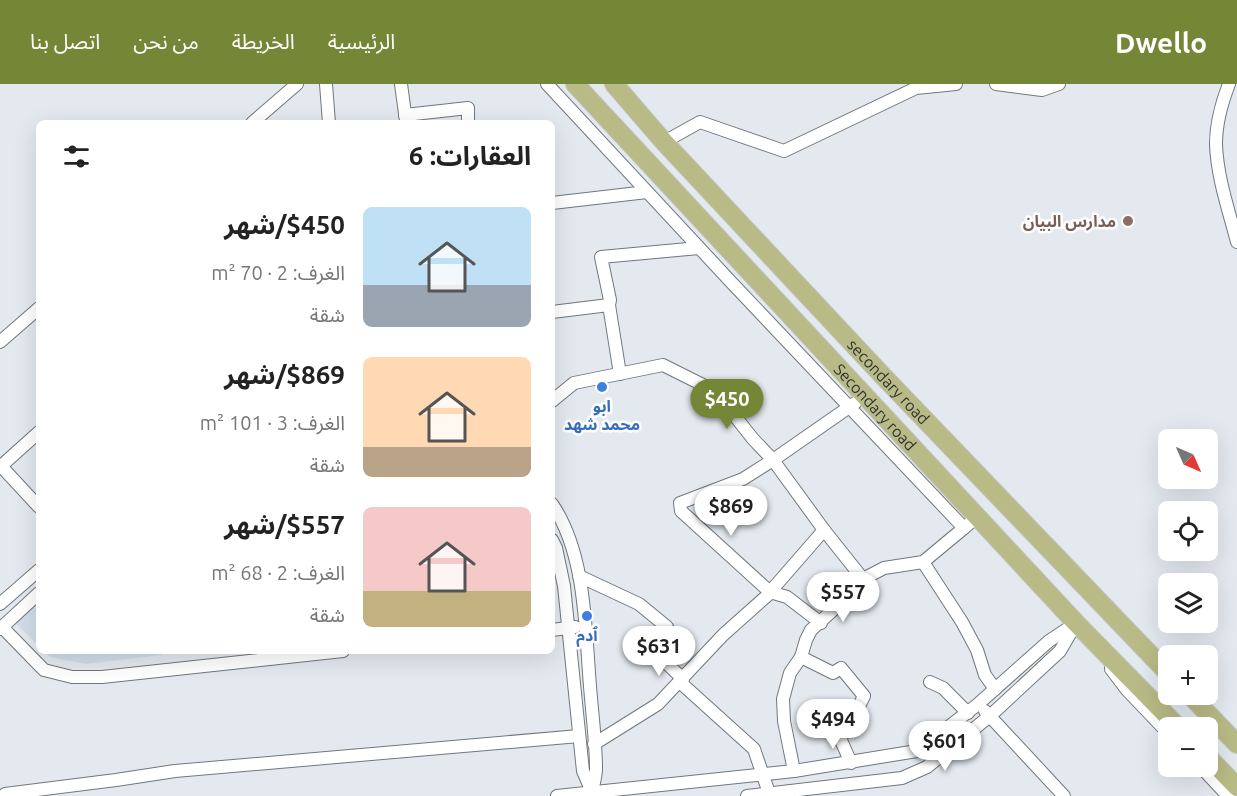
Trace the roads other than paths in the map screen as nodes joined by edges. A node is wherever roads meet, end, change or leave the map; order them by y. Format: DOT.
graph roads {
  1 [pos="297,84"];
  2 [pos="326,84"];
  3 [pos="401,84"];
  4 [pos="547,84"];
  5 [pos="575,84"];
  6 [pos="614,84"];
  7 [pos="956,84"];
  8 [pos="996,84"];
  9 [pos="1059,84"];
  10 [pos="1229,84"];
  11 [pos="899,89"];
  12 [pos="406,119"];
  13 [pos="255,120"];
  14 [pos="329,120"];
  15 [pos="468,120"];
  16 [pos="664,142"];
  17 [pos="647,192"];
  18 [pos="555,203"];
  19 [pos="1237,242"];
  20 [pos="699,248"];
  21 [pos="609,305"];
  22 [pos="36,311"];
  23 [pos="555,312"];
  24 [pos="0,342"];
  25 [pos="620,374"];
  26 [pos="864,394"];
  27 [pos="555,399"];
  28 [pos="850,406"];
  29 [pos="36,435"];
  30 [pos="773,460"];
  31 [pos="1,466"];
  32 [pos="36,504"];
  33 [pos="555,508"];
  34 [pos="971,522"];
  35 [pos="824,530"];
  36 [pos="555,546"];
  37 [pos="923,562"];
  38 [pos="36,573"];
  39 [pos="579,576"];
  40 [pos="863,579"];
  41 [pos="770,592"];
  42 [pos="36,596"];
  43 [pos="0,604"];
  44 [pos="821,623"];
  45 [pos="1076,623"];
  46 [pos="585,625"];
  47 [pos="1,628"];
  48 [pos="568,629"];
  49 [pos="555,630"];
  50 [pos="309,654"];
  51 [pos="801,657"];
  52 [pos="1158,663"];
  53 [pos="683,679"];
  54 [pos="930,682"];
  55 [pos="995,689"];
  56 [pos="1200,705"];
  57 [pos="972,709"];
  58 [pos="991,715"];
  59 [pos="1168,717"];
  60 [pos="1158,723"];
  61 [pos="579,736"];
  62 [pos="594,744"];
  63 [pos="1237,744"];
  64 [pos="851,763"];
  65 [pos="1218,767"];
  66 [pos="791,771"];
  67 [pos="763,773"];
  68 [pos="1210,777"];
  69 [pos="1237,787"];
  70 [pos="4,792"];
  71 [pos="592,794"];
  72 [pos="790,794"];
  73 [pos="769,795"];
  74 [pos="557,796"];
  75 [pos="747,796"];
  76 [pos="1064,796"];
  77 [pos="1228,796"];
  1 -- 13 [label="street"];
  2 -- 14 [label="street"];
  3 -- 12 [label="street"];
  4 -- 17 [label="street"];
  5 -- 26 [label="main road, Secondary road"];
  6 -- 16 [label="main road, secondary road"];
  7 -- 11 [label="street"];
  8 -- 9 [label="street"];
  10 -- 19 [label="street"];
  11 -- 16 [label="street"];
  12 -- 15 [label="street"];
  16 -- 52 [label="main road, secondary road"];
  17 -- 18 [label="street"];
  17 -- 20 [label="street"];
  20 -- 21 [label="street"];
  20 -- 28 [label="street"];
  21 -- 23 [label="street"];
  21 -- 25 [label="street"];
  22 -- 24 [label="street"];
  25 -- 27 [label="street"];
  25 -- 30 [label="street"];
  26 -- 28 [label="street"];
  26 -- 34 [label="main road, Secondary road"];
  28 -- 30 [label="street"];
  28 -- 34 [label="street"];
  29 -- 31 [label="street"];
  30 -- 35 [label="street"];
  30 -- 41 [label="street"];
  31 -- 32 [label="street"];
  33 -- 39 [label="street"];
  34 -- 37 [label="street"];
  34 -- 45 [label="main road, Secondary road"];
  35 -- 40 [label="street"];
  35 -- 41 [label="street"];
  36 -- 48 [label="street"];
  37 -- 40 [label="street"];
  37 -- 55 [label="street"];
  38 -- 43 [label="street"];
  39 -- 46 [label="street"];
  39 -- 53 [label="street"];
  40 -- 44 [label="street"];
  41 -- 44 [label="street"];
  41 -- 53 [label="street"];
  42 -- 47 [label="street"];
  44 -- 51 [label="street"];
  45 -- 55 [label="street"];
  45 -- 58 [label="street"];
  45 -- 59 [label="main road, Secondary road"];
  45 -- 60 [label="street"];
  46 -- 48 [label="street"];
  46 -- 62 [label="street"];
  47 -- 50 [label="street"];
  48 -- 49 [label="street"];
  48 -- 61 [label="street"];
  51 -- 64 [label="street"];
  51 -- 66 [label="street"];
  53 -- 62 [label="street"];
  53 -- 67 [label="street"];
  54 -- 57 [label="street"];
  55 -- 57 [label="street"];
  56 -- 63 [label="main road"];
  57 -- 58 [label="street"];
  57 -- 64 [label="street"];
  58 -- 72 [label="street"];
  58 -- 76 [label="street"];
  61 -- 70 [label="street"];
  61 -- 71 [label="street"];
  62 -- 71 [label="street"];
  64 -- 66 [label="street"];
  65 -- 69 [label="main road"];
  66 -- 67 [label="street"];
  66 -- 72 [label="street"];
  67 -- 71 [label="street"];
  67 -- 73 [label="street"];
  68 -- 77 [label="street"];
  71 -- 74 [label="street"];
  72 -- 73 [label="street"];
  73 -- 75 [label="street"];
}
